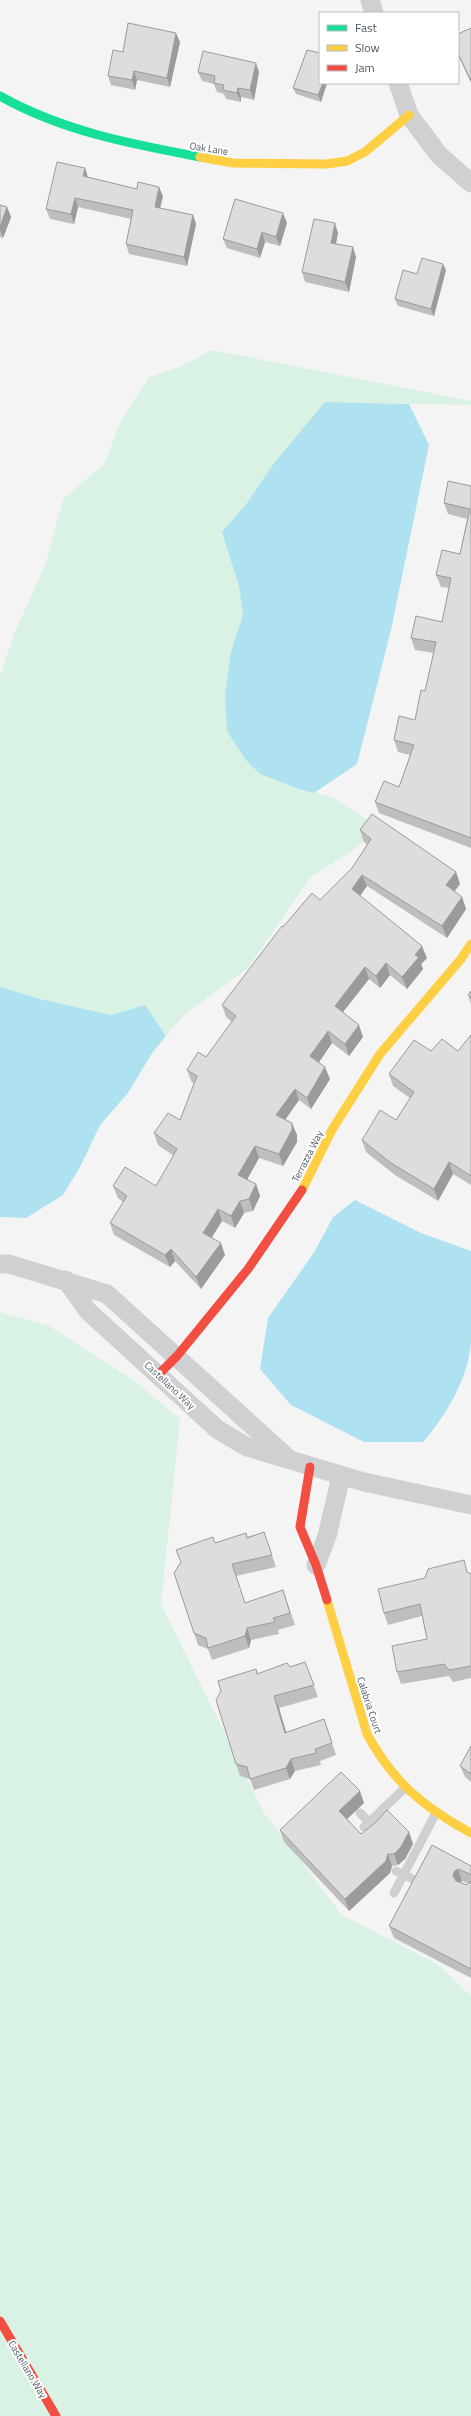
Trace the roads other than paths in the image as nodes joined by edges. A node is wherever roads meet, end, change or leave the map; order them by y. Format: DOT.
graph roads {
  1 [pos="370,0"];
  2 [pos="374,12"];
  3 [pos="398,84"];
  4 [pos="0,96"];
  5 [pos="410,115"];
  6 [pos="471,183"];
  7 [pos="471,944"];
  8 [pos="0,1264"];
  9 [pos="66,1280"];
  10 [pos="177,1356"];
  11 [pos="159,1374"];
  12 [pos="302,1465"];
  13 [pos="342,1476"];
  14 [pos="471,1505"];
  15 [pos="316,1565"];
  16 [pos="404,1789"];
  17 [pos="360,1813"];
  18 [pos="436,1813"];
  19 [pos="366,1825"];
  20 [pos="376,1830"];
  21 [pos="471,1833"];
  22 [pos="400,1873"];
  23 [pos="417,1881"];
  24 [pos="394,1893"];
  25 [pos="0,2321"];
  26 [pos="56,2416"];
  1 -- 2 [label="street"];
  3 -- 5 [label="street"];
  4 -- 5 [label="street, Oak Lane"];
  5 -- 6 [label="street"];
  7 -- 10 [label="street, Terrazza Way"];
  8 -- 9 [label="street, Castellano Way"];
  9 -- 10 [label="street, Castellano Way"];
  9 -- 11 [label="street, Castellano Way"];
  10 -- 11 [label="street, Terrazza Way"];
  10 -- 12 [label="street, Castellano Way"];
  11 -- 12 [label="street, Castellano Way"];
  12 -- 13 [label="street, Castellano Way"];
  12 -- 15 [label="street, Calabria Court"];
  13 -- 14 [label="street, Castellano Way"];
  13 -- 15 [label="street"];
  15 -- 16 [label="street, Calabria Court"];
  16 -- 18 [label="street, Calabria Court"];
  16 -- 19 [label="lane"];
  17 -- 19 [label="lane"];
  18 -- 21 [label="street, Calabria Court"];
  18 -- 22 [label="lane"];
  19 -- 20 [label="lane"];
  22 -- 23 [label="lane"];
  22 -- 24 [label="lane"];
  25 -- 26 [label="street, Castellano Way"];
}
